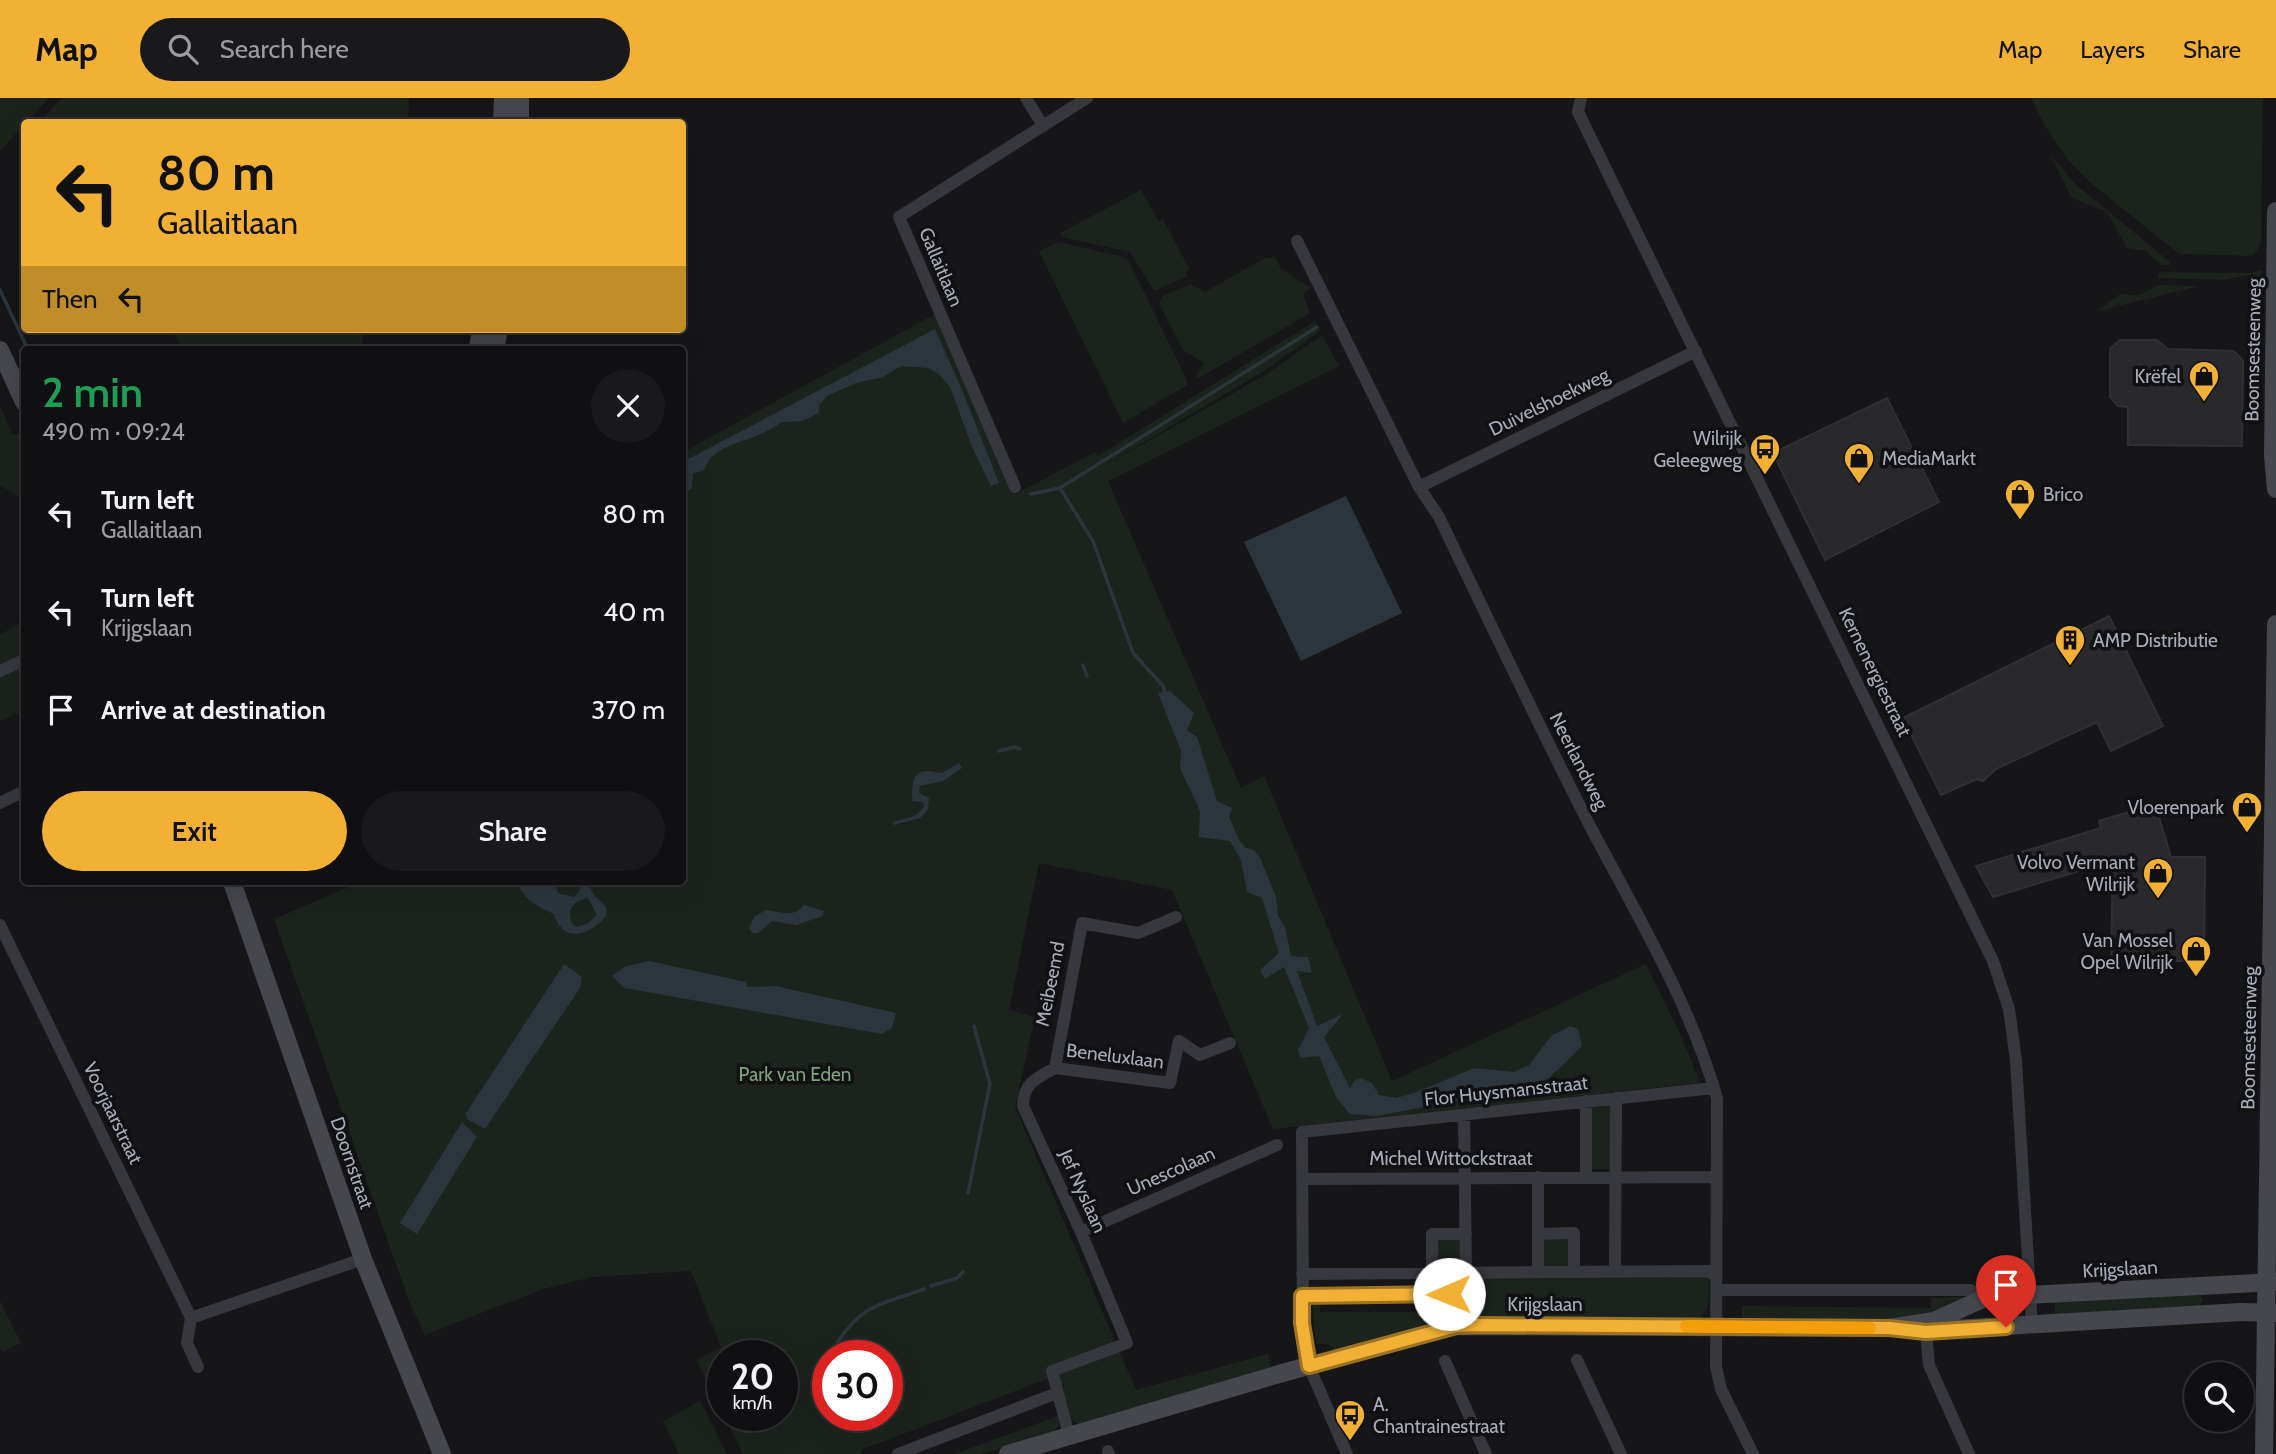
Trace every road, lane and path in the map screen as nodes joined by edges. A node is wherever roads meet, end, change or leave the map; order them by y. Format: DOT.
graph roads {
  1 [pos="503,98"];
  2 [pos="520,98"];
  3 [pos="1026,98"];
  4 [pos="1087,98"];
  5 [pos="1581,98"];
  6 [pos="502,119"];
  7 [pos="520,119"];
  8 [pos="1043,127"];
  9 [pos="2276,211"];
  10 [pos="1297,241"];
  11 [pos="0,350"];
  12 [pos="1696,351"];
  13 [pos="21,396"];
  14 [pos="1419,486"];
  15 [pos="1015,487"];
  16 [pos="2276,488"];
  17 [pos="2276,624"];
  18 [pos="21,661"];
  19 [pos="0,671"];
  20 [pos="21,792"];
  21 [pos="0,803"];
  22 [pos="233,885"];
  23 [pos="1176,917"];
  24 [pos="0,925"];
  25 [pos="1230,1043"];
  26 [pos="1055,1068"];
  27 [pos="1714,1088"];
  28 [pos="1616,1098"];
  29 [pos="1586,1101"];
  30 [pos="1464,1115"];
  31 [pos="1277,1145"];
  32 [pos="1465,1177"];
  33 [pos="1538,1177"];
  34 [pos="1586,1177"];
  35 [pos="1616,1177"];
  36 [pos="1717,1177"];
  37 [pos="1301,1179"];
  38 [pos="2268,1195"];
  39 [pos="2276,1213"];
  40 [pos="1081,1232"];
  41 [pos="1466,1234"];
  42 [pos="1538,1234"];
  43 [pos="363,1259"];
  44 [pos="1574,1271"];
  45 [pos="1615,1271"];
  46 [pos="1538,1272"];
  47 [pos="1432,1273"];
  48 [pos="1466,1273"];
  49 [pos="1302,1274"];
  50 [pos="2271,1282"];
  51 [pos="1716,1283"];
  52 [pos="1971,1290"];
  53 [pos="1449,1294"];
  54 [pos="2031,1294"];
  55 [pos="1302,1296"];
  56 [pos="2271,1313"];
  57 [pos="191,1318"];
  58 [pos="2032,1325"];
  59 [pos="1716,1326"];
  60 [pos="1889,1328"];
  61 [pos="1926,1332"];
  62 [pos="1577,1360"];
  63 [pos="1445,1361"];
  64 [pos="1309,1366"];
  65 [pos="198,1367"];
  66 [pos="1057,1393"];
  67 [pos="1069,1435"];
  68 [pos="442,1454"];
  69 [pos="898,1454"];
  70 [pos="1008,1454"];
  71 [pos="1347,1454"];
  72 [pos="1486,1454"];
  73 [pos="1620,1454"];
  74 [pos="1753,1454"];
  75 [pos="1969,1454"];
  76 [pos="2264,1454"];
  1 -- 6 [label="street"];
  2 -- 7 [label="street"];
  3 -- 8 [label="street"];
  4 -- 8 [label="street"];
  5 -- 12 [label="street, Kernenergiestraat"];
  8 -- 15 [label="street, Gallaitlaan"];
  9 -- 16 [label="street, Boomsesteenweg"];
  10 -- 14 [label="street, Neerlandweg"];
  11 -- 13 [label="street"];
  12 -- 14 [label="street, Duivelshoekweg"];
  12 -- 54 [label="street, Kernenergiestraat"];
  14 -- 27 [label="street, Neerlandweg"];
  17 -- 38 [label="street, Boomsesteenweg"];
  18 -- 19 [label="street"];
  20 -- 21 [label="street"];
  22 -- 43 [label="street, Doornstraat"];
  23 -- 26 [label="street, Meibeemd"];
  24 -- 57 [label="street, Voorjaarstraat"];
  25 -- 26 [label="street, Beneluxlaan"];
  26 -- 40 [label="street, Jef Nyslaan"];
  27 -- 28 [label="street, Flor Huysmansstraat"];
  27 -- 36 [label="street, Neerlandweg"];
  28 -- 29 [label="street, Flor Huysmansstraat"];
  28 -- 35 [label="street"];
  29 -- 30 [label="street, Flor Huysmansstraat"];
  29 -- 34 [label="street"];
  30 -- 32 [label="street"];
  30 -- 37 [label="street, Flor Huysmansstraat"];
  31 -- 40 [label="street, Unescolaan"];
  32 -- 33 [label="street, Michel Wittockstraat"];
  32 -- 37 [label="street, Michel Wittockstraat"];
  32 -- 41 [label="street"];
  33 -- 34 [label="street, Michel Wittockstraat"];
  33 -- 42 [label="street"];
  34 -- 35 [label="street, Michel Wittockstraat"];
  35 -- 36 [label="street, Michel Wittockstraat"];
  35 -- 45 [label="street"];
  36 -- 51 [label="street, Neerlandweg"];
  37 -- 49 [label="street"];
  38 -- 39 [label="street"];
  38 -- 50 [label="street, Boomsesteenweg"];
  40 -- 66 [label="street, Jef Nyslaan"];
  41 -- 47 [label="street"];
  41 -- 48 [label="street"];
  42 -- 44 [label="street"];
  42 -- 46 [label="street"];
  43 -- 57 [label="street"];
  43 -- 68 [label="street, Doornstraat"];
  44 -- 45 [label="street"];
  44 -- 46 [label="street"];
  45 -- 51 [label="street"];
  46 -- 48 [label="street"];
  47 -- 48 [label="street"];
  47 -- 49 [label="street"];
  49 -- 55 [label="street"];
  50 -- 54 [label="street, Krijgslaan"];
  50 -- 56 [label="street, Boomsesteenweg"];
  51 -- 52 [label="street"];
  51 -- 59 [label="street, Neerlandweg"];
  53 -- 55 [label="street"];
  54 -- 58 [label="street, Kernenergiestraat"];
  54 -- 60 [label="street, Krijgslaan"];
  55 -- 64 [label="street"];
  56 -- 58 [label="street, Krijgslaan"];
  56 -- 76 [label="street, Boomsesteenweg"];
  57 -- 65 [label="street, Voorjaarstraat"];
  58 -- 61 [label="street, Krijgslaan"];
  59 -- 60 [label="street, Krijgslaan"];
  59 -- 64 [label="street, Krijgslaan"];
  59 -- 74 [label="street, Neerlandweg"];
  60 -- 61 [label="street, Krijgslaan"];
  61 -- 75 [label="street"];
  62 -- 73 [label="street"];
  63 -- 72 [label="street"];
  64 -- 67 [label="street, Krijgslaan"];
  64 -- 71 [label="street"];
  66 -- 67 [label="street"];
  66 -- 69 [label="street"];
  67 -- 70 [label="street, Krijgslaan"];
}
